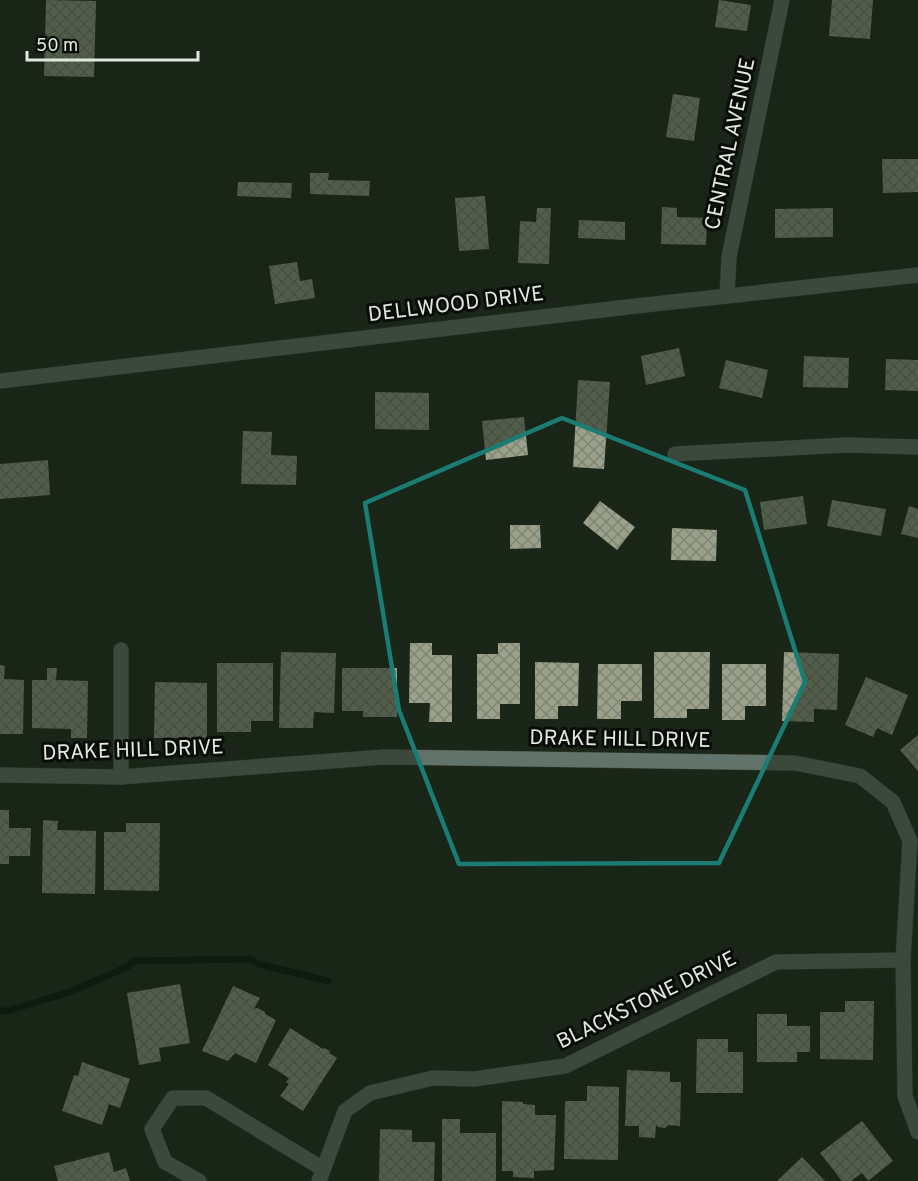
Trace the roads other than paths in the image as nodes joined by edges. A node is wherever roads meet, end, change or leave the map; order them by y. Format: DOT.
graph roads {
  1 [pos="782,0"];
  2 [pos="918,274"];
  3 [pos="727,296"];
  4 [pos="0,381"];
  5 [pos="918,447"];
  6 [pos="675,454"];
  7 [pos="121,650"];
  8 [pos="0,775"];
  9 [pos="121,777"];
  10 [pos="903,960"];
  11 [pos="918,1132"];
  12 [pos="321,1175"];
  13 [pos="199,1181"];
  1 -- 3 [label="street, CENTRAL AVENUE"];
  2 -- 3 [label="street, DELLWOOD DRIVE"];
  3 -- 4 [label="street, DELLWOOD DRIVE"];
  5 -- 6 [label="street"];
  7 -- 9 [label="street"];
  8 -- 9 [label="street, DRAKE HILL DRIVE"];
  9 -- 10 [label="street, DRAKE HILL DRIVE"];
  10 -- 11 [label="street, DRAKE HILL DRIVE"];
  10 -- 12 [label="street, BLACKSTONE DRIVE"];
  12 -- 13 [label="street"];
}
